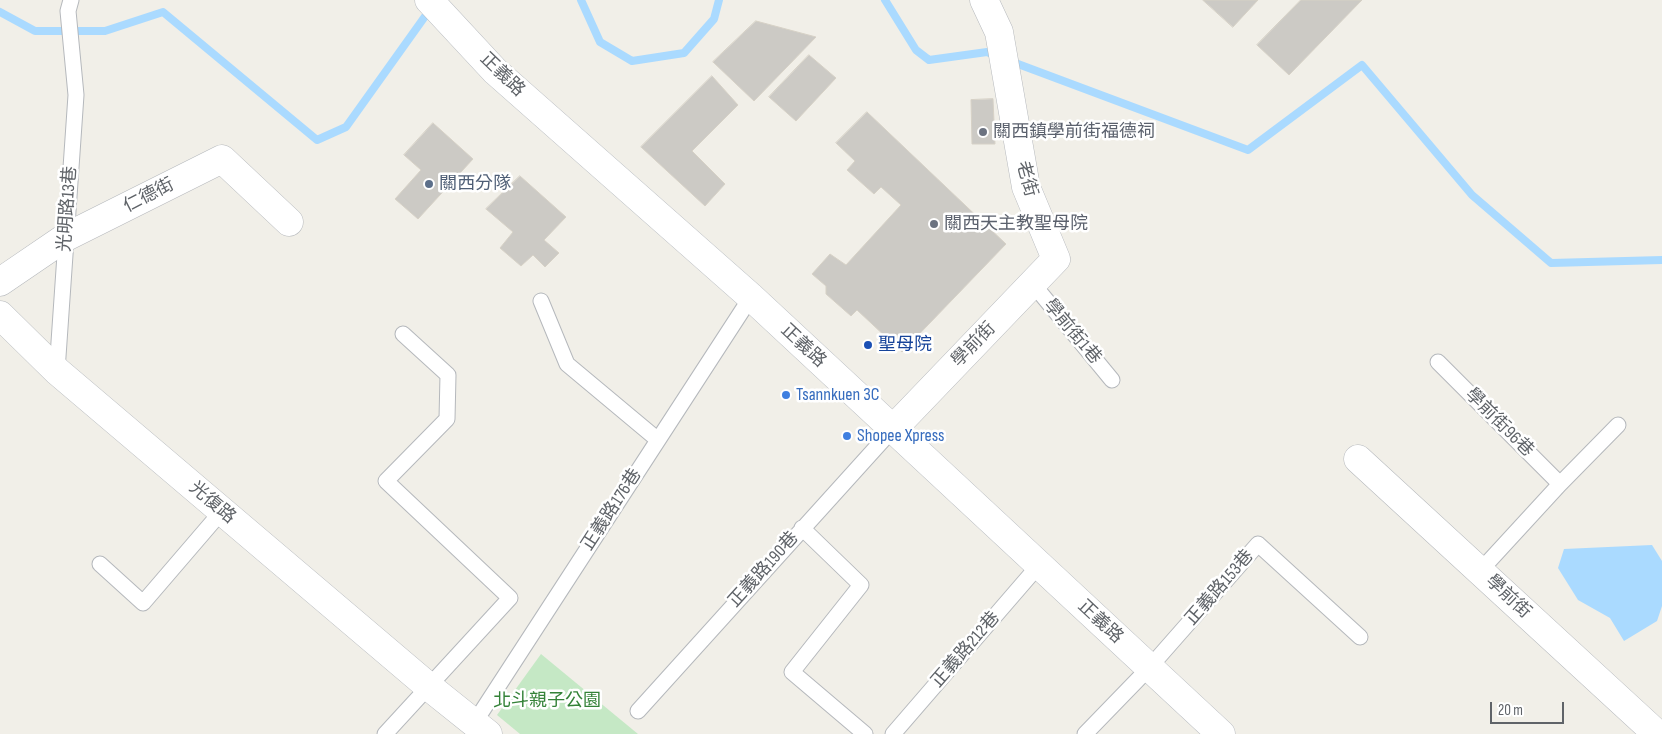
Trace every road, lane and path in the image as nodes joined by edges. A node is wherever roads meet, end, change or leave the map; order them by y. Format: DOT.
graph roads {
  1 [pos="984,0"];
  2 [pos="70,5"];
  3 [pos="437,8"];
  4 [pos="289,222"];
  5 [pos="66,237"];
  6 [pos="1056,259"];
  7 [pos="0,282"];
  8 [pos="1033,284"];
  9 [pos="751,297"];
  10 [pos="541,301"];
  11 [pos="0,315"];
  12 [pos="402,334"];
  13 [pos="1438,362"];
  14 [pos="57,371"];
  15 [pos="1112,380"];
  16 [pos="1618,425"];
  17 [pos="892,430"];
  18 [pos="658,440"];
  19 [pos="1358,459"];
  20 [pos="1560,484"];
  21 [pos="222,511"];
  22 [pos="802,528"];
  23 [pos="100,564"];
  24 [pos="1039,565"];
  25 [pos="1480,571"];
  26 [pos="1360,637"];
  27 [pos="1149,668"];
  28 [pos="428,686"];
  29 [pos="638,711"];
  30 [pos="476,731"];
  31 [pos="385,734"];
  32 [pos="865,734"];
  33 [pos="893,734"];
  34 [pos="1085,734"];
  35 [pos="1221,734"];
  36 [pos="1657,734"];
  1 -- 6 [label="street, 老街"];
  2 -- 5 [label="lane, 光明路13巷"];
  3 -- 9 [label="street, 正義路"];
  4 -- 5 [label="street, 仁德街"];
  5 -- 7 [label="street, 仁德街"];
  5 -- 14 [label="lane, 光明路13巷"];
  6 -- 8 [label="street, 學前街"];
  8 -- 15 [label="lane, 學前街1巷"];
  8 -- 17 [label="street, 學前街"];
  9 -- 17 [label="street, 正義路"];
  9 -- 18 [label="lane, 正義路176巷"];
  10 -- 18 [label="lane"];
  11 -- 14 [label="street, 光復路"];
  12 -- 28 [label="lane"];
  13 -- 20 [label="lane, 學前街96巷"];
  14 -- 21 [label="street, 光復路"];
  16 -- 20 [label="lane"];
  17 -- 22 [label="lane, 正義路190巷"];
  17 -- 24 [label="street, 正義路"];
  18 -- 30 [label="lane, 正義路176巷"];
  19 -- 25 [label="street, 學前街"];
  20 -- 25 [label="lane"];
  21 -- 23 [label="lane"];
  21 -- 28 [label="street, 光復路"];
  22 -- 29 [label="lane, 正義路190巷"];
  22 -- 32 [label="lane"];
  24 -- 27 [label="street, 正義路"];
  24 -- 33 [label="lane, 正義路212巷"];
  25 -- 36 [label="street, 學前街"];
  26 -- 27 [label="lane, 正義路153巷"];
  27 -- 34 [label="lane"];
  27 -- 35 [label="street, 正義路"];
  28 -- 30 [label="street, 光復路"];
  28 -- 31 [label="lane"];
}
